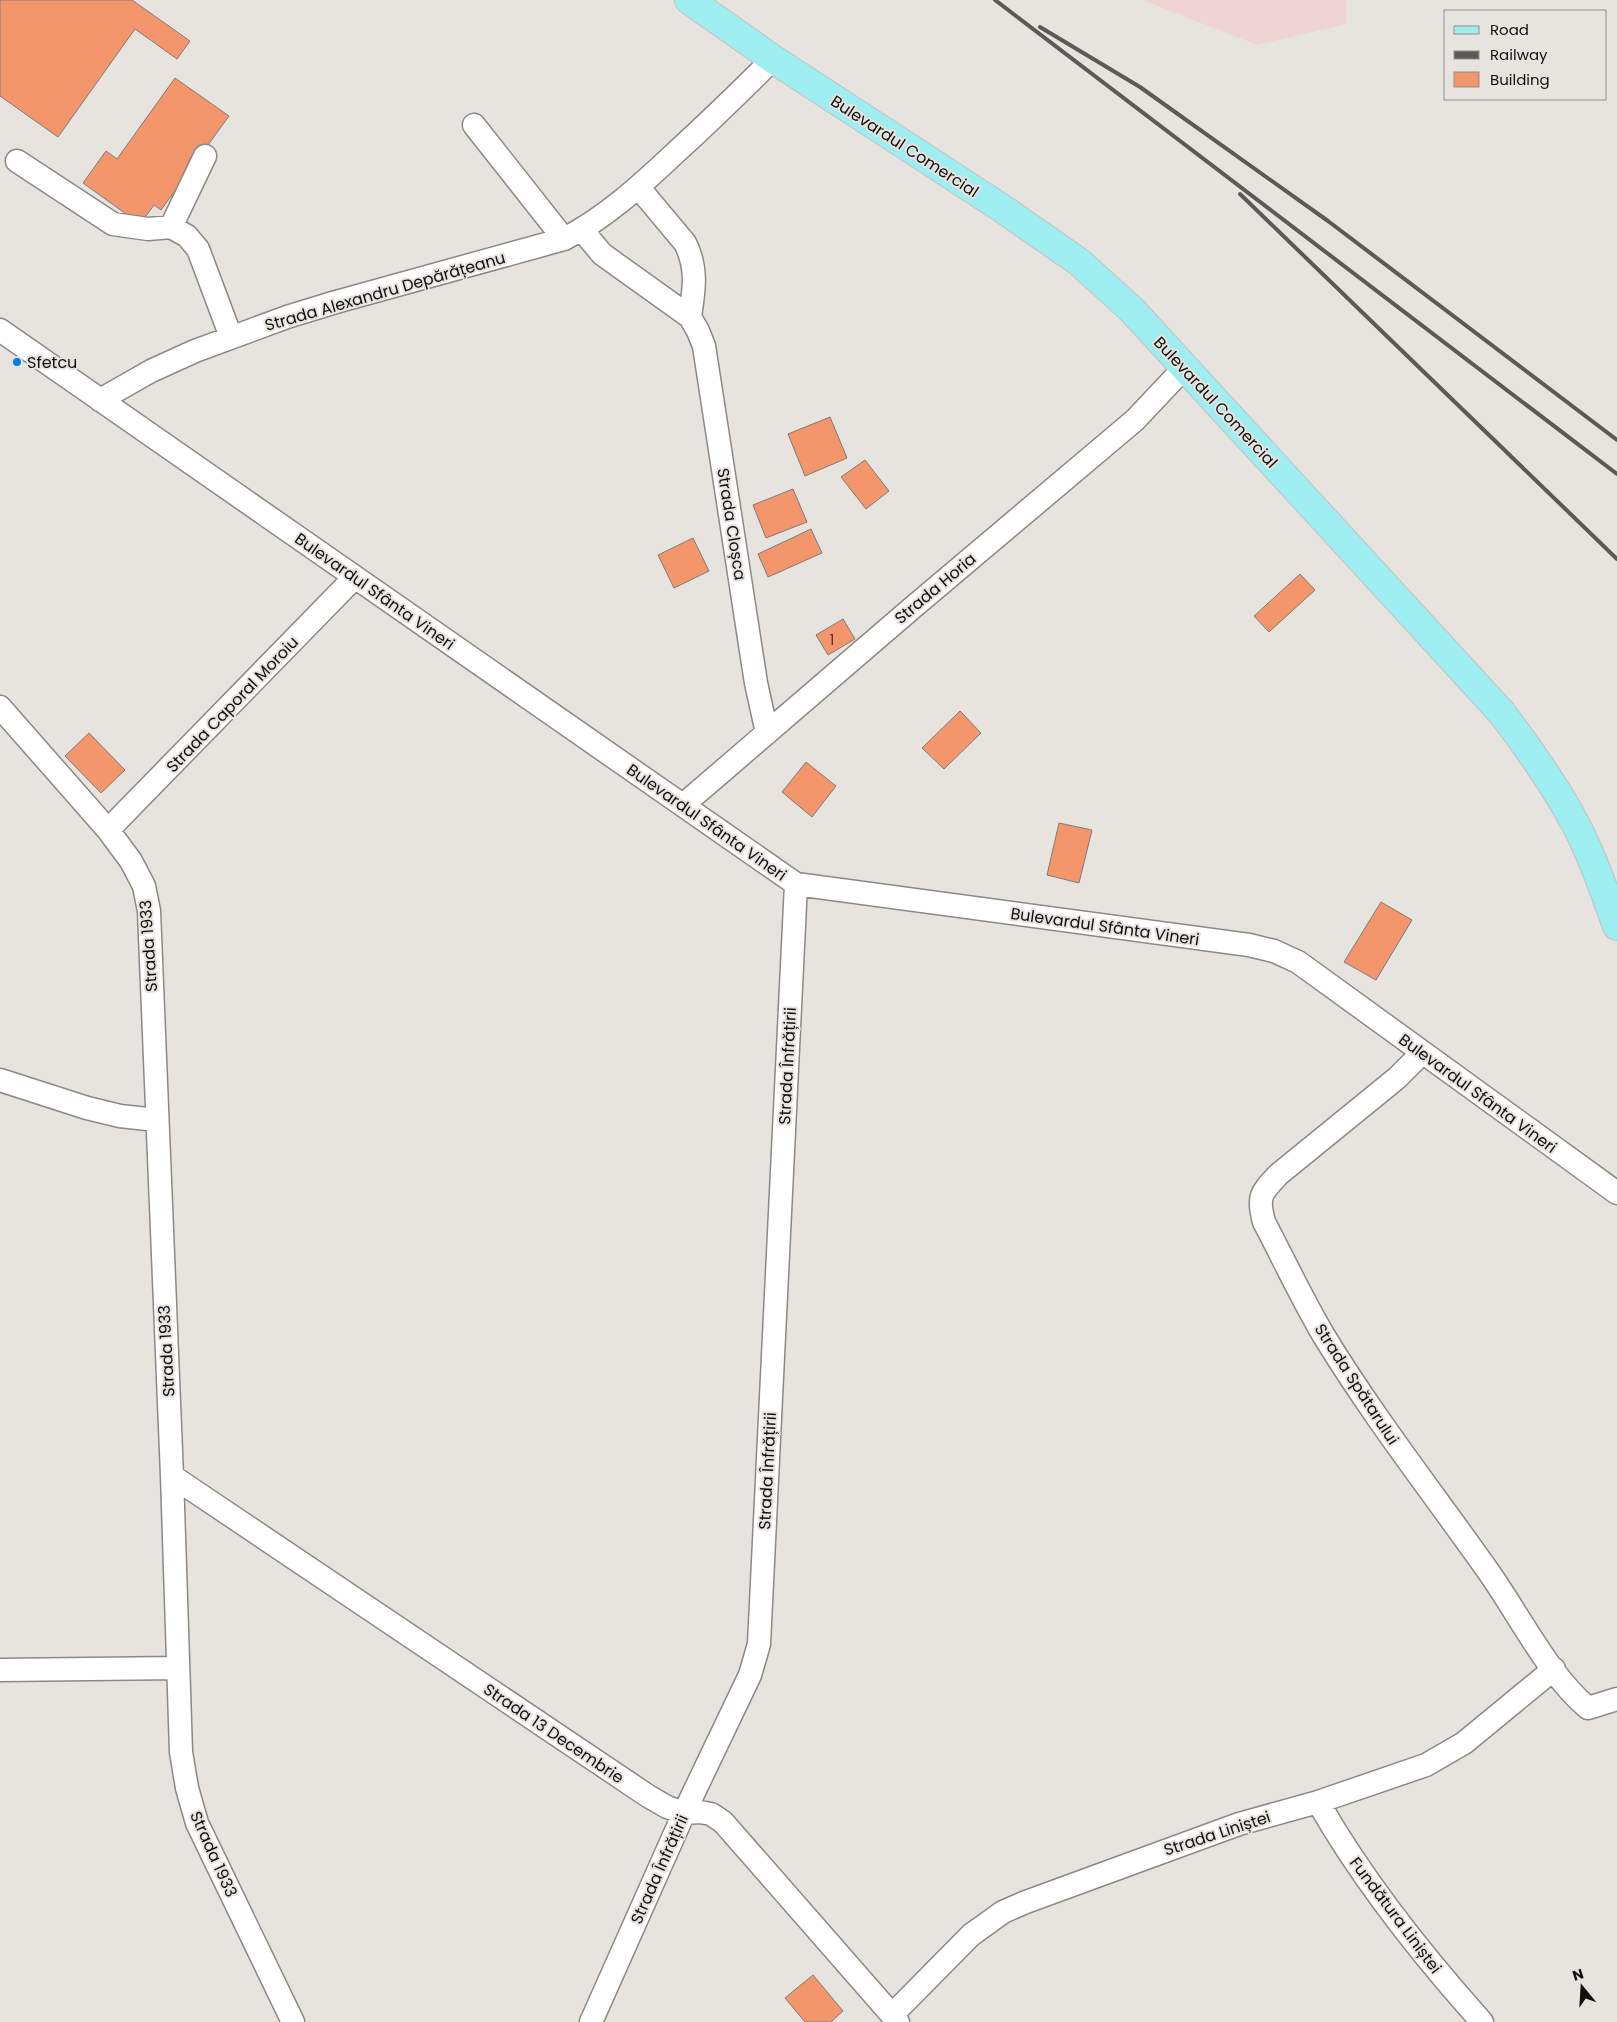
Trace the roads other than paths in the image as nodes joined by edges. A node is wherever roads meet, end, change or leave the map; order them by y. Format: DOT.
graph roads {
  1 [pos="689,0"];
  2 [pos="773,59"];
  3 [pos="474,125"];
  4 [pos="205,156"];
  5 [pos="17,161"];
  6 [pos="639,188"];
  7 [pos="171,228"];
  8 [pos="573,235"];
  9 [pos="690,318"];
  10 [pos="0,330"];
  11 [pos="231,337"];
  12 [pos="1184,368"];
  13 [pos="100,400"];
  14 [pos="355,577"];
  15 [pos="0,708"];
  16 [pos="767,733"];
  17 [pos="683,805"];
  18 [pos="108,830"];
  19 [pos="796,884"];
  20 [pos="1617,926"];
  21 [pos="1422,1053"];
  22 [pos="0,1080"];
  23 [pos="156,1120"];
  24 [pos="1617,1193"];
  25 [pos="172,1476"];
  26 [pos="178,1668"];
  27 [pos="1554,1669"];
  28 [pos="0,1670"];
  29 [pos="1617,1699"];
  30 [pos="1318,1802"];
  31 [pos="684,1813"];
  32 [pos="895,2019"];
  33 [pos="293,2022"];
  34 [pos="591,2022"];
  35 [pos="1482,2022"];
  1 -- 2 [label="main road, Bulevardul Comercial"];
  2 -- 6 [label="street, Strada Alexandru Depărățeanu"];
  2 -- 12 [label="main road, Bulevardul Comercial"];
  3 -- 8 [label="street"];
  4 -- 7 [label="street"];
  5 -- 7 [label="street"];
  6 -- 8 [label="street, Strada Alexandru Depărățeanu"];
  6 -- 9 [label="street"];
  7 -- 11 [label="street"];
  8 -- 9 [label="street, Strada Cloșca"];
  8 -- 11 [label="street, Strada Alexandru Depărățeanu"];
  9 -- 16 [label="street, Strada Cloșca"];
  10 -- 13 [label="street, Bulevardul Sfânta Vineri"];
  11 -- 13 [label="street, Strada Alexandru Depărățeanu"];
  12 -- 16 [label="street, Strada Horia"];
  12 -- 20 [label="main road, Bulevardul Comercial"];
  13 -- 14 [label="street, Bulevardul Sfânta Vineri"];
  14 -- 17 [label="street, Bulevardul Sfânta Vineri"];
  14 -- 18 [label="street, Strada Caporal Moroiu"];
  15 -- 18 [label="street, Strada 1933"];
  16 -- 17 [label="street, Strada Horia"];
  17 -- 19 [label="street, Bulevardul Sfânta Vineri"];
  18 -- 23 [label="street, Strada 1933"];
  19 -- 21 [label="street, Bulevardul Sfânta Vineri"];
  19 -- 31 [label="street, Strada Înfrățirii"];
  21 -- 24 [label="street, Bulevardul Sfânta Vineri"];
  21 -- 27 [label="street, Strada Spătarului"];
  22 -- 23 [label="street"];
  23 -- 25 [label="street, Strada 1933"];
  25 -- 26 [label="street, Strada 1933"];
  25 -- 31 [label="street, Strada 13 Decembrie"];
  26 -- 28 [label="street"];
  26 -- 33 [label="street, Strada 1933"];
  27 -- 29 [label="street, Strada Spătarului"];
  27 -- 30 [label="street, Strada Liniștei"];
  30 -- 32 [label="street, Strada Liniștei"];
  30 -- 35 [label="street, Fundătura Liniștei"];
  31 -- 32 [label="street, Strada 13 Decembrie"];
  31 -- 34 [label="street, Strada Înfrățirii"];
}
